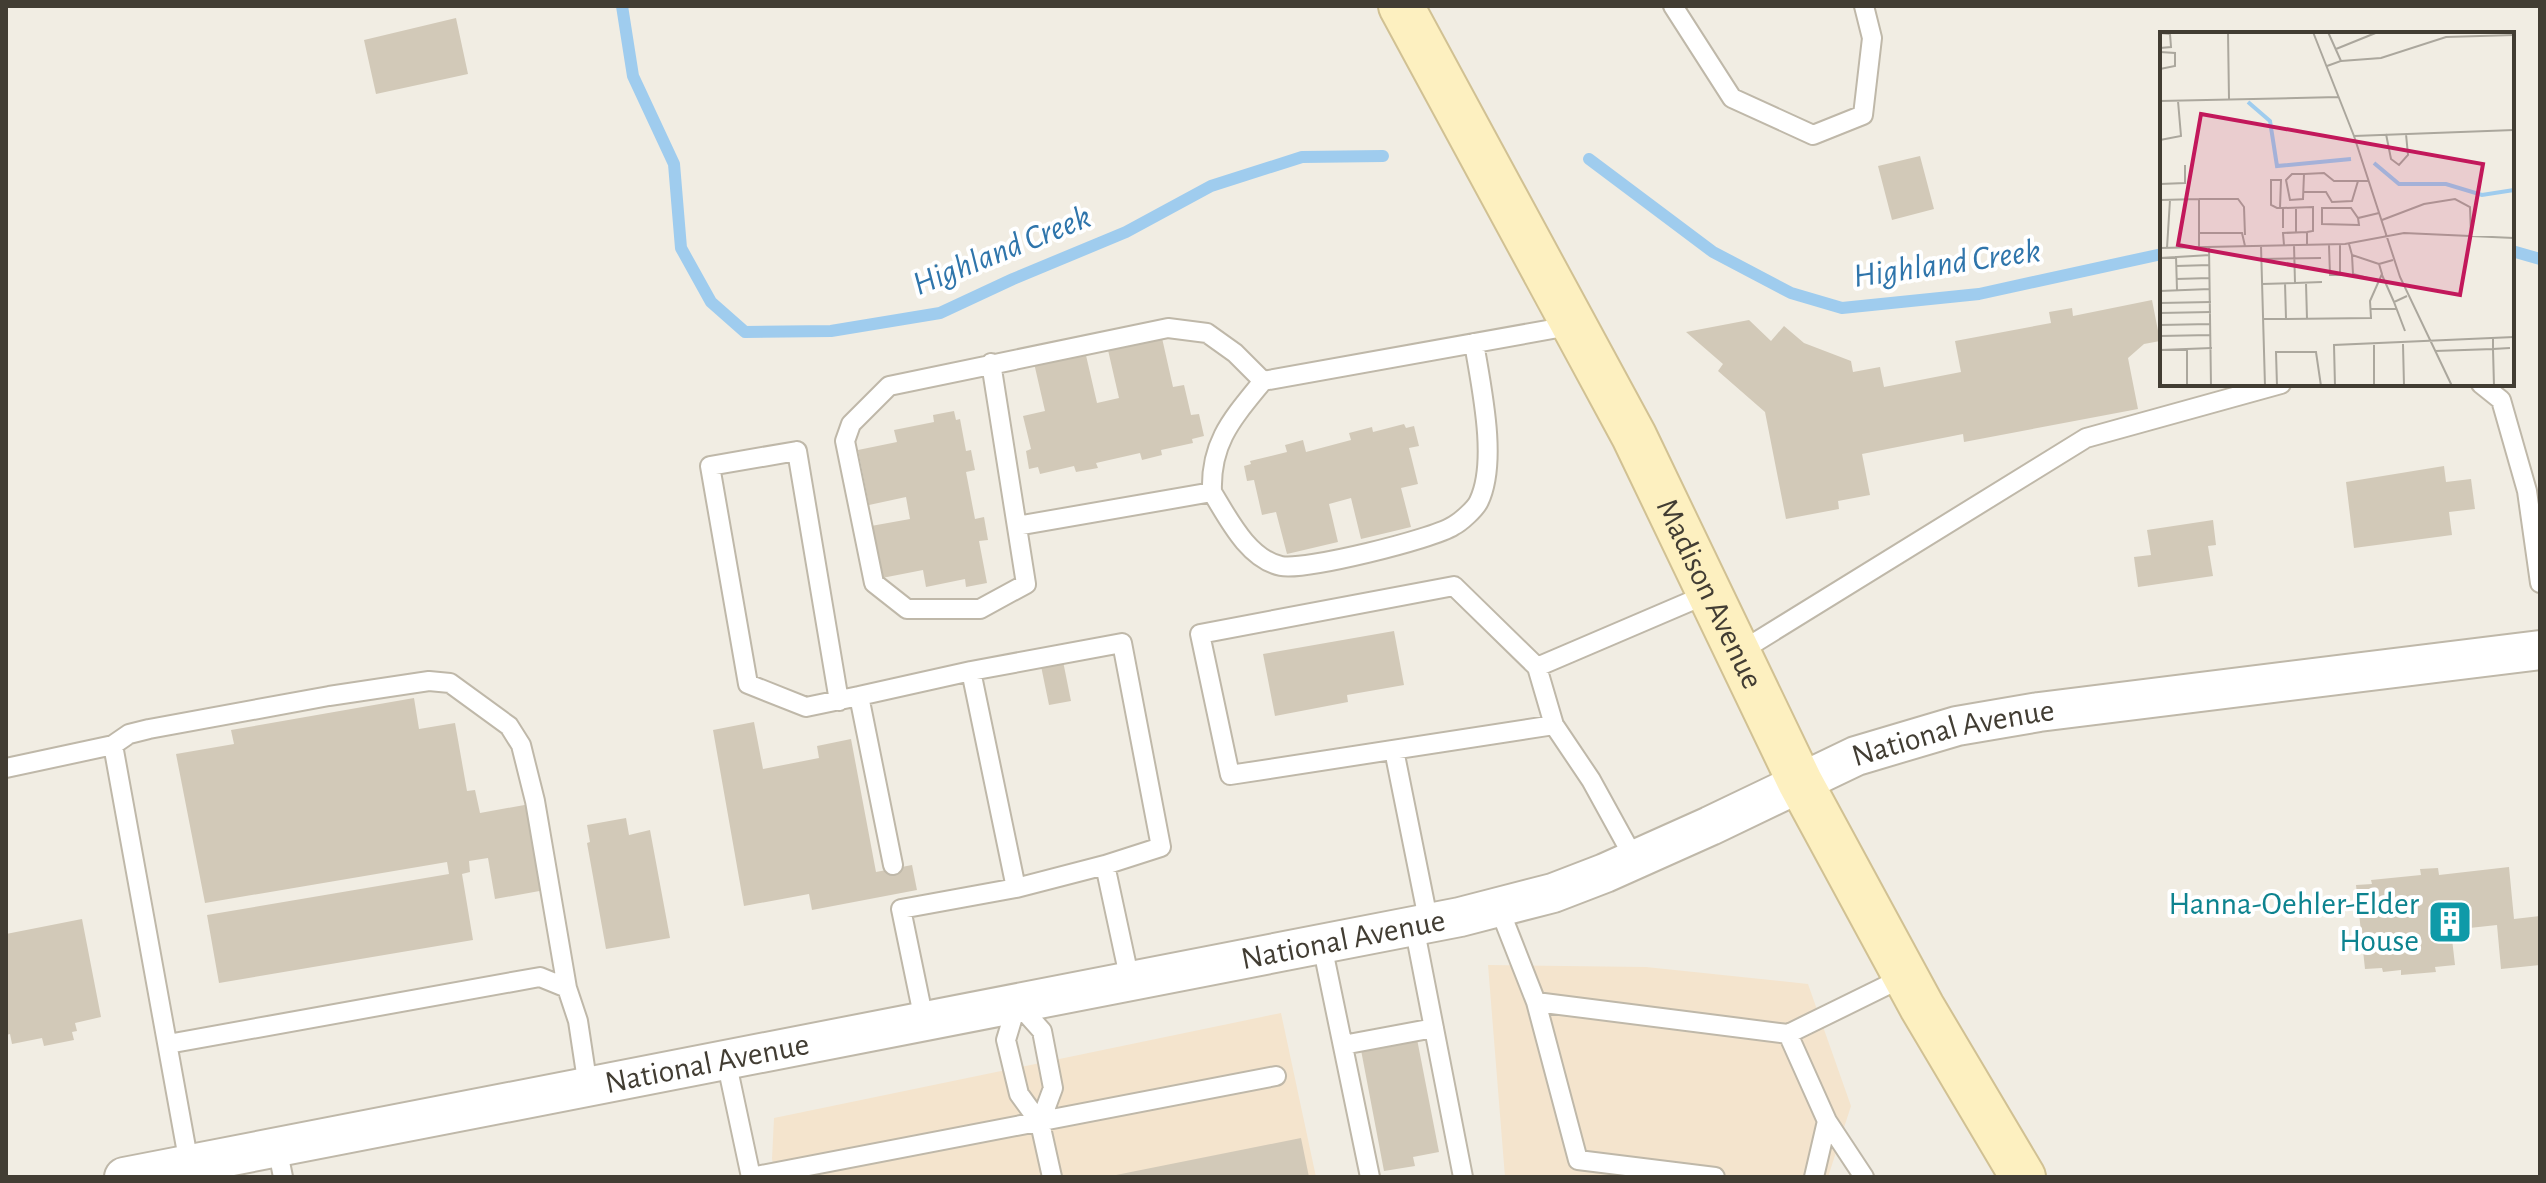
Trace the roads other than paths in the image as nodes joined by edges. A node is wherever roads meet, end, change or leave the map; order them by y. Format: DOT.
graph roads {
  1 [pos="1401,6"];
  2 [pos="1673,6"];
  3 [pos="1864,6"];
  4 [pos="1575,325"];
  5 [pos="1474,343"];
  6 [pos="991,363"];
  7 [pos="1263,381"];
  8 [pos="2278,386"];
  9 [pos="2484,386"];
  10 [pos="1212,492"];
  11 [pos="1017,526"];
  12 [pos="2540,583"];
  13 [pos="1710,593"];
  14 [pos="2540,650"];
  15 [pos="1738,653"];
  16 [pos="1537,667"];
  17 [pos="971,671"];
  18 [pos="859,696"];
  19 [pos="839,701"];
  20 [pos="1554,725"];
  21 [pos="113,745"];
  22 [pos="1394,750"];
  23 [pos="6,768"];
  24 [pos="1800,782"];
  25 [pos="1635,860"];
  26 [pos="893,865"];
  27 [pos="1105,865"];
  28 [pos="1016,888"];
  29 [pos="1499,908"];
  30 [pos="1421,925"];
  31 [pos="1322,945"];
  32 [pos="1906,976"];
  33 [pos="1130,981"];
  34 [pos="567,988"];
  35 [pos="1536,1002"];
  36 [pos="1017,1003"];
  37 [pos="924,1020"];
  38 [pos="1434,1028"];
  39 [pos="1788,1034"];
  40 [pos="168,1044"];
  41 [pos="1343,1045"];
  42 [pos="726,1060"];
  43 [pos="1276,1076"];
  44 [pos="588,1087"];
  45 [pos="1827,1121"];
  46 [pos="1040,1123"];
  47 [pos="280,1162"];
  48 [pos="189,1164"];
  49 [pos="124,1177"];
  50 [pos="751,1177"];
  51 [pos="1052,1177"];
  52 [pos="1370,1177"];
  53 [pos="1463,1177"];
  54 [pos="1715,1177"];
  55 [pos="1814,1177"];
  56 [pos="1864,1177"];
  57 [pos="2023,1177"];
  1 -- 4 [label="main road, Madison Avenue"];
  2 -- 3 [label="lane"];
  4 -- 5 [label="lane"];
  4 -- 13 [label="main road, Madison Avenue"];
  5 -- 7 [label="lane"];
  5 -- 10 [label="lane"];
  6 -- 7 [label="lane"];
  6 -- 11 [label="lane"];
  6 -- 11 [label="lane"];
  7 -- 10 [label="lane"];
  8 -- 15 [label="lane"];
  9 -- 12 [label="lane"];
  10 -- 11 [label="lane"];
  13 -- 15 [label="main road, Madison Avenue"];
  13 -- 16 [label="lane"];
  14 -- 24 [label="street, National Avenue"];
  15 -- 24 [label="main road, Madison Avenue"];
  16 -- 20 [label="lane"];
  16 -- 22 [label="lane"];
  17 -- 18 [label="lane"];
  17 -- 27 [label="lane"];
  17 -- 28 [label="lane"];
  18 -- 19 [label="lane"];
  18 -- 26 [label="lane"];
  19 -- 19 [label="lane"];
  20 -- 22 [label="lane"];
  20 -- 25 [label="lane"];
  21 -- 23 [label="lane"];
  21 -- 34 [label="lane"];
  21 -- 40 [label="lane"];
  22 -- 30 [label="lane"];
  24 -- 25 [label="street, National Avenue"];
  24 -- 32 [label="main road, Madison Avenue"];
  25 -- 29 [label="street, National Avenue"];
  27 -- 28 [label="lane"];
  27 -- 33 [label="lane"];
  28 -- 37 [label="lane"];
  29 -- 30 [label="street, National Avenue"];
  29 -- 35 [label="lane"];
  30 -- 31 [label="street, National Avenue"];
  30 -- 38 [label="lane"];
  31 -- 33 [label="street, National Avenue"];
  31 -- 41 [label="lane"];
  32 -- 39 [label="lane"];
  32 -- 57 [label="main road, Madison Avenue"];
  33 -- 36 [label="street, National Avenue"];
  34 -- 40 [label="lane"];
  34 -- 44 [label="lane"];
  35 -- 39 [label="lane"];
  35 -- 54 [label="lane"];
  36 -- 37 [label="street, National Avenue"];
  36 -- 46 [label="lane"];
  36 -- 46 [label="lane"];
  37 -- 42 [label="street, National Avenue"];
  38 -- 41 [label="lane"];
  38 -- 53 [label="lane"];
  39 -- 45 [label="lane"];
  40 -- 48 [label="lane"];
  41 -- 52 [label="lane"];
  42 -- 44 [label="street, National Avenue"];
  42 -- 50 [label="lane"];
  43 -- 46 [label="lane"];
  44 -- 47 [label="street, National Avenue"];
  45 -- 55 [label="lane"];
  45 -- 56 [label="lane"];
  46 -- 50 [label="lane"];
  46 -- 51 [label="lane"];
  47 -- 48 [label="street, National Avenue"];
  48 -- 49 [label="street, National Avenue"];
}
